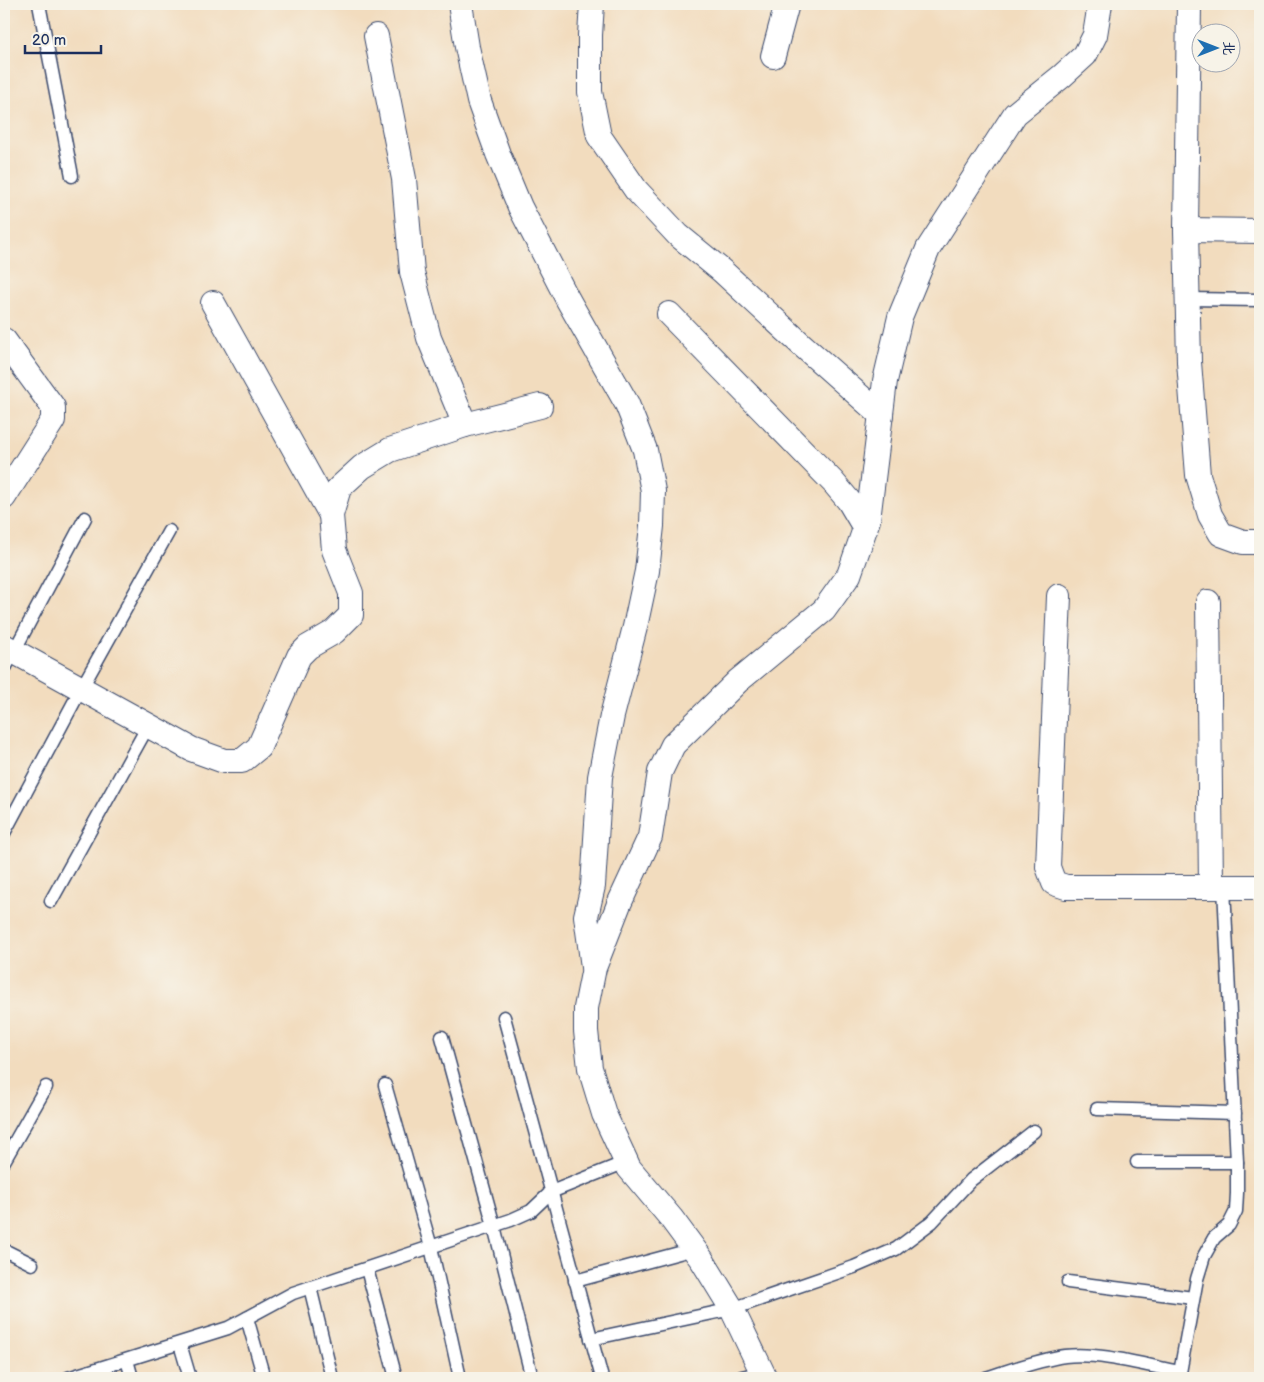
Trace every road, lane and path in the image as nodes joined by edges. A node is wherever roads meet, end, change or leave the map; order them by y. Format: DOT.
graph roads {
  1 [pos="39,4"];
  2 [pos="460,4"];
  3 [pos="592,4"];
  4 [pos="787,4"];
  5 [pos="1100,4"];
  6 [pos="1189,4"];
  7 [pos="376,36"];
  8 [pos="773,56"];
  9 [pos="72,176"];
  10 [pos="1186,230"];
  11 [pos="1260,231"];
  12 [pos="1188,299"];
  13 [pos="1260,300"];
  14 [pos="213,302"];
  15 [pos="669,314"];
  16 [pos="4,340"];
  17 [pos="540,406"];
  18 [pos="881,415"];
  19 [pos="465,425"];
  20 [pos="5,490"];
  21 [pos="331,515"];
  22 [pos="85,518"];
  23 [pos="865,528"];
  24 [pos="169,531"];
  25 [pos="1260,542"];
  26 [pos="1059,596"];
  27 [pos="1208,602"];
  28 [pos="7,656"];
  29 [pos="81,689"];
  30 [pos="148,726"];
  31 [pos="4,833"];
  32 [pos="1218,887"];
  33 [pos="1260,887"];
  34 [pos="51,901"];
  35 [pos="594,968"];
  36 [pos="504,1018"];
  37 [pos="442,1037"];
  38 [pos="385,1085"];
  39 [pos="46,1087"];
  40 [pos="1097,1110"];
  41 [pos="1235,1112"];
  42 [pos="1034,1131"];
  43 [pos="4,1161"];
  44 [pos="626,1162"];
  45 [pos="1137,1162"];
  46 [pos="1237,1162"];
  47 [pos="551,1192"];
  48 [pos="494,1226"];
  49 [pos="431,1247"];
  50 [pos="694,1249"];
  51 [pos="4,1250"];
  52 [pos="32,1264"];
  53 [pos="367,1269"];
  54 [pos="576,1281"];
  55 [pos="1068,1282"];
  56 [pos="310,1287"];
  57 [pos="1193,1298"];
  58 [pos="732,1309"];
  59 [pos="247,1318"];
  60 [pos="591,1339"];
  61 [pos="180,1344"];
  62 [pos="127,1360"];
  63 [pos="763,1375"];
  64 [pos="1179,1375"];
  65 [pos="68,1378"];
  66 [pos="132,1378"];
  67 [pos="190,1378"];
  68 [pos="264,1378"];
  69 [pos="332,1378"];
  70 [pos="396,1378"];
  71 [pos="460,1378"];
  72 [pos="532,1378"];
  73 [pos="602,1378"];
  74 [pos="738,1378"];
  75 [pos="986,1378"];
  1 -- 9 [label="lane"];
  2 -- 35 [label="street"];
  3 -- 18 [label="street"];
  4 -- 8 [label="street"];
  5 -- 18 [label="street"];
  6 -- 10 [label="street"];
  7 -- 19 [label="street"];
  10 -- 11 [label="street"];
  10 -- 12 [label="street"];
  12 -- 13 [label="lane"];
  12 -- 25 [label="street"];
  14 -- 21 [label="street"];
  15 -- 23 [label="street"];
  16 -- 20 [label="street"];
  17 -- 19 [label="street"];
  18 -- 23 [label="street"];
  19 -- 21 [label="street"];
  21 -- 30 [label="street"];
  22 -- 28 [label="lane"];
  23 -- 35 [label="street"];
  24 -- 29 [label="lane"];
  26 -- 32 [label="street"];
  27 -- 32 [label="street"];
  28 -- 29 [label="street"];
  29 -- 30 [label="street"];
  29 -- 31 [label="lane"];
  30 -- 34 [label="lane"];
  32 -- 33 [label="street"];
  32 -- 41 [label="lane"];
  35 -- 44 [label="street"];
  36 -- 47 [label="lane"];
  37 -- 48 [label="lane"];
  38 -- 49 [label="lane"];
  39 -- 43 [label="lane"];
  40 -- 41 [label="lane"];
  41 -- 46 [label="lane"];
  42 -- 58 [label="lane"];
  44 -- 47 [label="lane"];
  44 -- 50 [label="street"];
  45 -- 46 [label="lane"];
  46 -- 57 [label="lane"];
  47 -- 48 [label="lane"];
  47 -- 54 [label="lane"];
  48 -- 49 [label="lane"];
  48 -- 72 [label="lane"];
  49 -- 53 [label="lane"];
  49 -- 71 [label="lane"];
  50 -- 54 [label="lane"];
  50 -- 58 [label="street"];
  51 -- 52 [label="lane"];
  53 -- 56 [label="lane"];
  53 -- 70 [label="lane"];
  54 -- 60 [label="lane"];
  55 -- 57 [label="lane"];
  56 -- 59 [label="lane"];
  56 -- 69 [label="lane"];
  57 -- 64 [label="lane"];
  58 -- 60 [label="lane"];
  58 -- 63 [label="street"];
  59 -- 61 [label="lane"];
  59 -- 68 [label="lane"];
  60 -- 73 [label="lane"];
  61 -- 62 [label="lane"];
  61 -- 67 [label="lane"];
  62 -- 65 [label="lane"];
  62 -- 66 [label="lane"];
  63 -- 74 [label="lane"];
  64 -- 75 [label="lane"];
}
